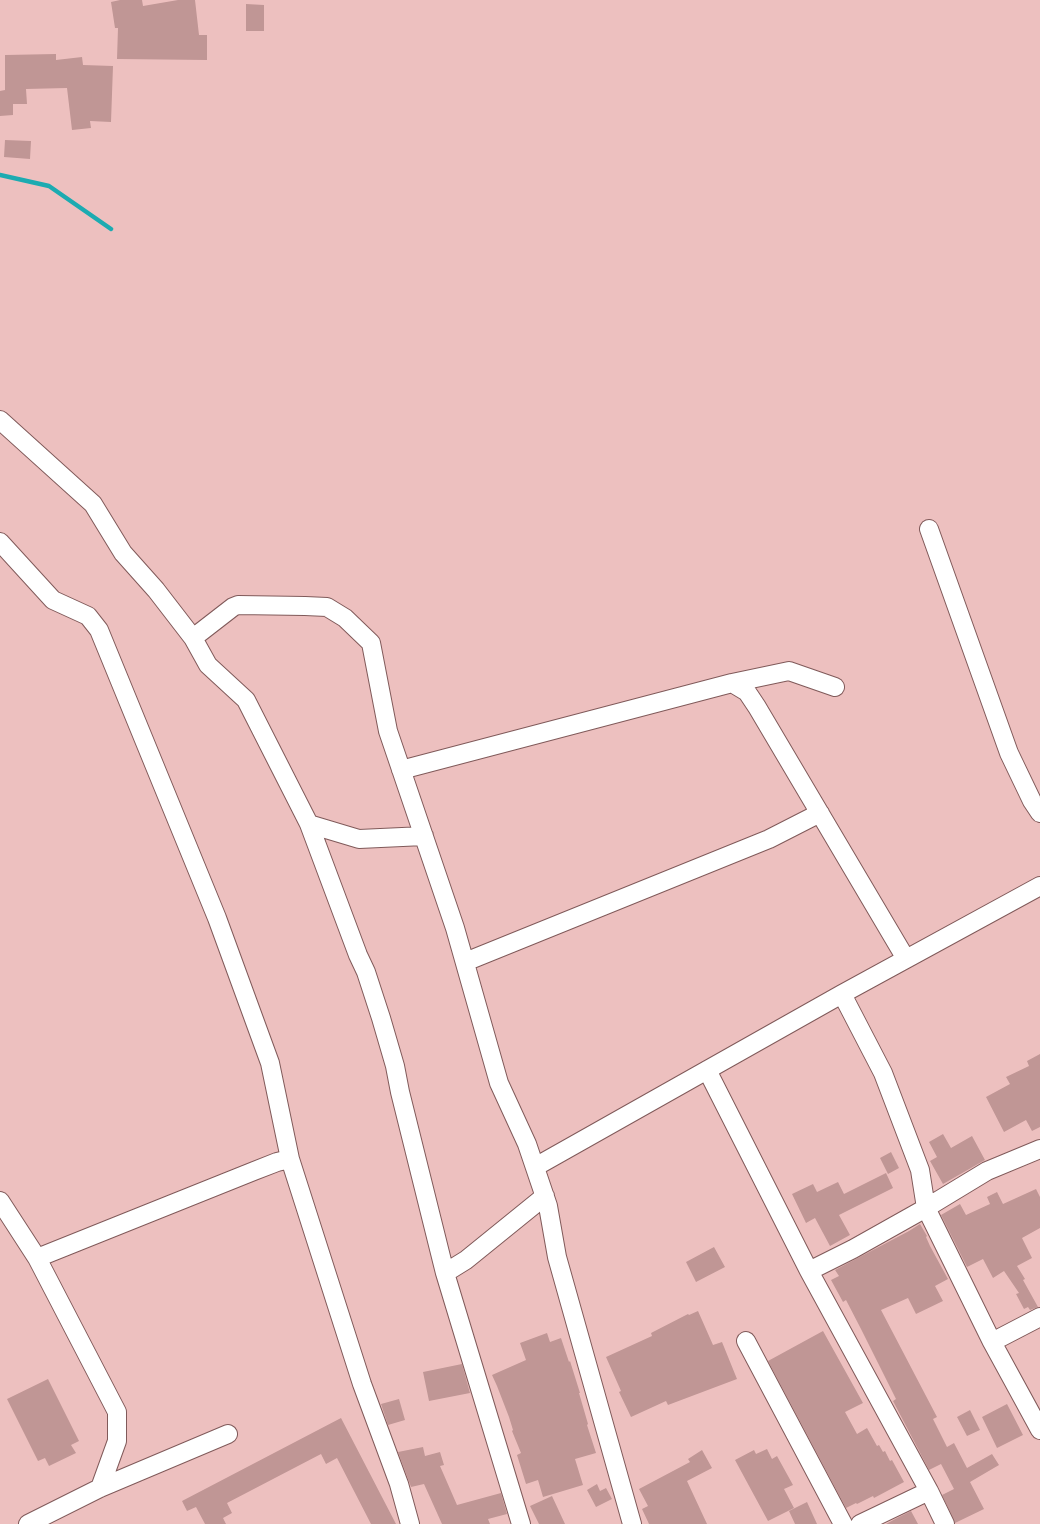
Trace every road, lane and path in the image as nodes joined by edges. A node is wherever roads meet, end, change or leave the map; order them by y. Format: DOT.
graph roads {
  1 [pos="0,420"];
  2 [pos="928,529"];
  3 [pos="0,542"];
  4 [pos="193,638"];
  5 [pos="732,683"];
  6 [pos="835,687"];
  7 [pos="401,770"];
  8 [pos="820,813"];
  9 [pos="1040,813"];
  10 [pos="309,824"];
  11 [pos="424,836"];
  12 [pos="1040,886"];
  13 [pos="906,959"];
  14 [pos="465,962"];
  15 [pos="842,994"];
  16 [pos="707,1070"];
  17 [pos="1040,1149"];
  18 [pos="290,1159"];
  19 [pos="536,1167"];
  20 [pos="545,1196"];
  21 [pos="0,1201"];
  22 [pos="926,1208"];
  23 [pos="37,1258"];
  24 [pos="809,1271"];
  25 [pos="446,1273"];
  26 [pos="1040,1317"];
  27 [pos="746,1341"];
  28 [pos="992,1342"];
  29 [pos="1040,1430"];
  30 [pos="228,1434"];
  31 [pos="100,1488"];
  32 [pos="928,1490"];
  33 [pos="28,1524"];
  34 [pos="410,1524"];
  35 [pos="521,1524"];
  36 [pos="632,1524"];
  37 [pos="843,1524"];
  38 [pos="860,1524"];
  39 [pos="945,1524"];
  1 -- 4 [label="street"];
  2 -- 9 [label="street"];
  3 -- 18 [label="street"];
  4 -- 7 [label="street"];
  4 -- 10 [label="street"];
  5 -- 6 [label="street"];
  5 -- 7 [label="street"];
  5 -- 8 [label="street"];
  7 -- 11 [label="street"];
  8 -- 13 [label="street"];
  8 -- 14 [label="street"];
  10 -- 11 [label="street"];
  10 -- 25 [label="street"];
  11 -- 14 [label="street"];
  12 -- 13 [label="street"];
  13 -- 15 [label="street"];
  14 -- 19 [label="street"];
  15 -- 16 [label="street"];
  15 -- 22 [label="street"];
  16 -- 19 [label="street"];
  16 -- 24 [label="street"];
  17 -- 22 [label="street"];
  18 -- 23 [label="street"];
  18 -- 34 [label="street"];
  19 -- 20 [label="street"];
  20 -- 25 [label="street"];
  20 -- 36 [label="street"];
  21 -- 23 [label="street"];
  22 -- 24 [label="street"];
  22 -- 28 [label="street"];
  23 -- 31 [label="street"];
  24 -- 32 [label="street"];
  25 -- 35 [label="street"];
  26 -- 28 [label="street"];
  27 -- 37 [label="street"];
  28 -- 29 [label="street"];
  30 -- 31 [label="street"];
  31 -- 33 [label="street"];
  32 -- 38 [label="street"];
  32 -- 39 [label="street"];
}
